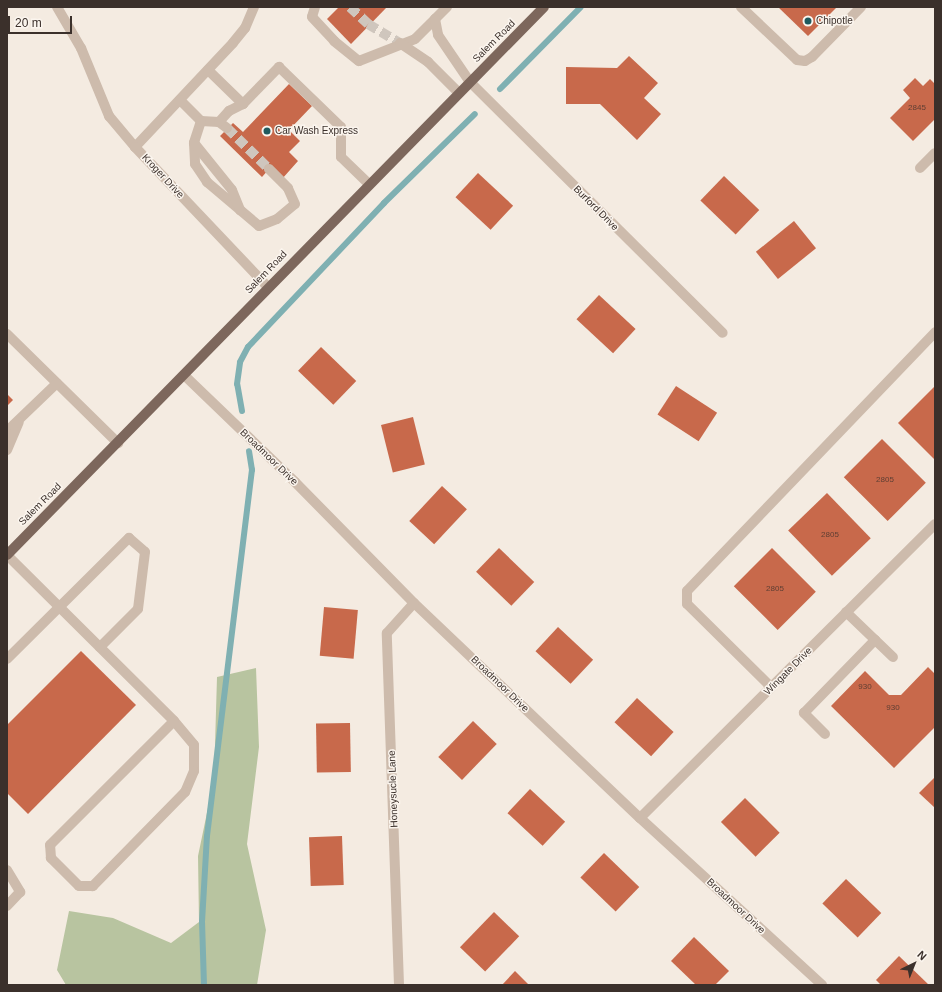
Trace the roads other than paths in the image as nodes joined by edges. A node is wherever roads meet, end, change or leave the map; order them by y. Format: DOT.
graph roads {
  1 [pos="57,7"];
  2 [pos="254,7"];
  3 [pos="314,7"];
  4 [pos="447,7"];
  5 [pos="544,7"];
  6 [pos="741,7"];
  7 [pos="861,7"];
  8 [pos="435,19"];
  9 [pos="400,43"];
  10 [pos="208,70"];
  11 [pos="470,82"];
  12 [pos="459,93"];
  13 [pos="180,100"];
  14 [pos="243,104"];
  15 [pos="201,121"];
  16 [pos="135,147"];
  17 [pos="935,153"];
  18 [pos="920,168"];
  19 [pos="269,169"];
  20 [pos="369,184"];
  21 [pos="268,287"];
  22 [pos="935,332"];
  23 [pos="723,333"];
  24 [pos="7,334"];
  25 [pos="184,375"];
  26 [pos="57,383"];
  27 [pos="20,420"];
  28 [pos="7,431"];
  29 [pos="118,443"];
  30 [pos="7,450"];
  31 [pos="935,524"];
  32 [pos="7,555"];
  33 [pos="414,603"];
  34 [pos="59,606"];
  35 [pos="846,612"];
  36 [pos="875,640"];
  37 [pos="100,647"];
  38 [pos="893,657"];
  39 [pos="7,659"];
  40 [pos="771,687"];
  41 [pos="174,721"];
  42 [pos="825,734"];
  43 [pos="640,818"];
  44 [pos="7,870"];
  45 [pos="7,906"];
  46 [pos="399,985"];
  47 [pos="822,985"];
  1 -- 16 [label="street"];
  2 -- 10 [label="street, Kroger Drive"];
  3 -- 9 [label="street"];
  4 -- 8 [label="street"];
  5 -- 11 [label="main road, Salem Road"];
  6 -- 7 [label="street"];
  8 -- 9 [label="street"];
  8 -- 11 [label="street, Burford Drive"];
  9 -- 12 [label="street"];
  10 -- 13 [label="street, Kroger Drive"];
  10 -- 14 [label="street"];
  11 -- 12 [label="main road, Salem Road"];
  11 -- 23 [label="street, Burford Drive"];
  12 -- 20 [label="main road, Salem Road"];
  13 -- 15 [label="street"];
  13 -- 16 [label="street, Kroger Drive"];
  14 -- 15 [label="street"];
  14 -- 20 [label="street"];
  15 -- 19 [label="street"];
  16 -- 21 [label="street, Kroger Drive"];
  17 -- 18 [label="street"];
  20 -- 21 [label="main road, Salem Road"];
  21 -- 25 [label="main road, Salem Road"];
  22 -- 40 [label="street"];
  24 -- 26 [label="street"];
  25 -- 29 [label="main road, Salem Road"];
  25 -- 33 [label="street, Broadmoor Drive"];
  26 -- 27 [label="street"];
  26 -- 29 [label="street"];
  27 -- 28 [label="street"];
  27 -- 30 [label="street"];
  29 -- 32 [label="main road, Salem Road"];
  31 -- 35 [label="street, Wingate Drive"];
  32 -- 34 [label="street"];
  33 -- 43 [label="street, Broadmoor Drive"];
  33 -- 46 [label="street, Honeysucle Lane"];
  34 -- 37 [label="street"];
  34 -- 37 [label="street"];
  34 -- 39 [label="street"];
  35 -- 36 [label="street"];
  35 -- 40 [label="street, Wingate Drive"];
  36 -- 38 [label="street"];
  36 -- 42 [label="street"];
  37 -- 41 [label="street"];
  40 -- 43 [label="street, Wingate Drive"];
  41 -- 41 [label="street"];
  43 -- 47 [label="street, Broadmoor Drive"];
  44 -- 45 [label="street"];
}
